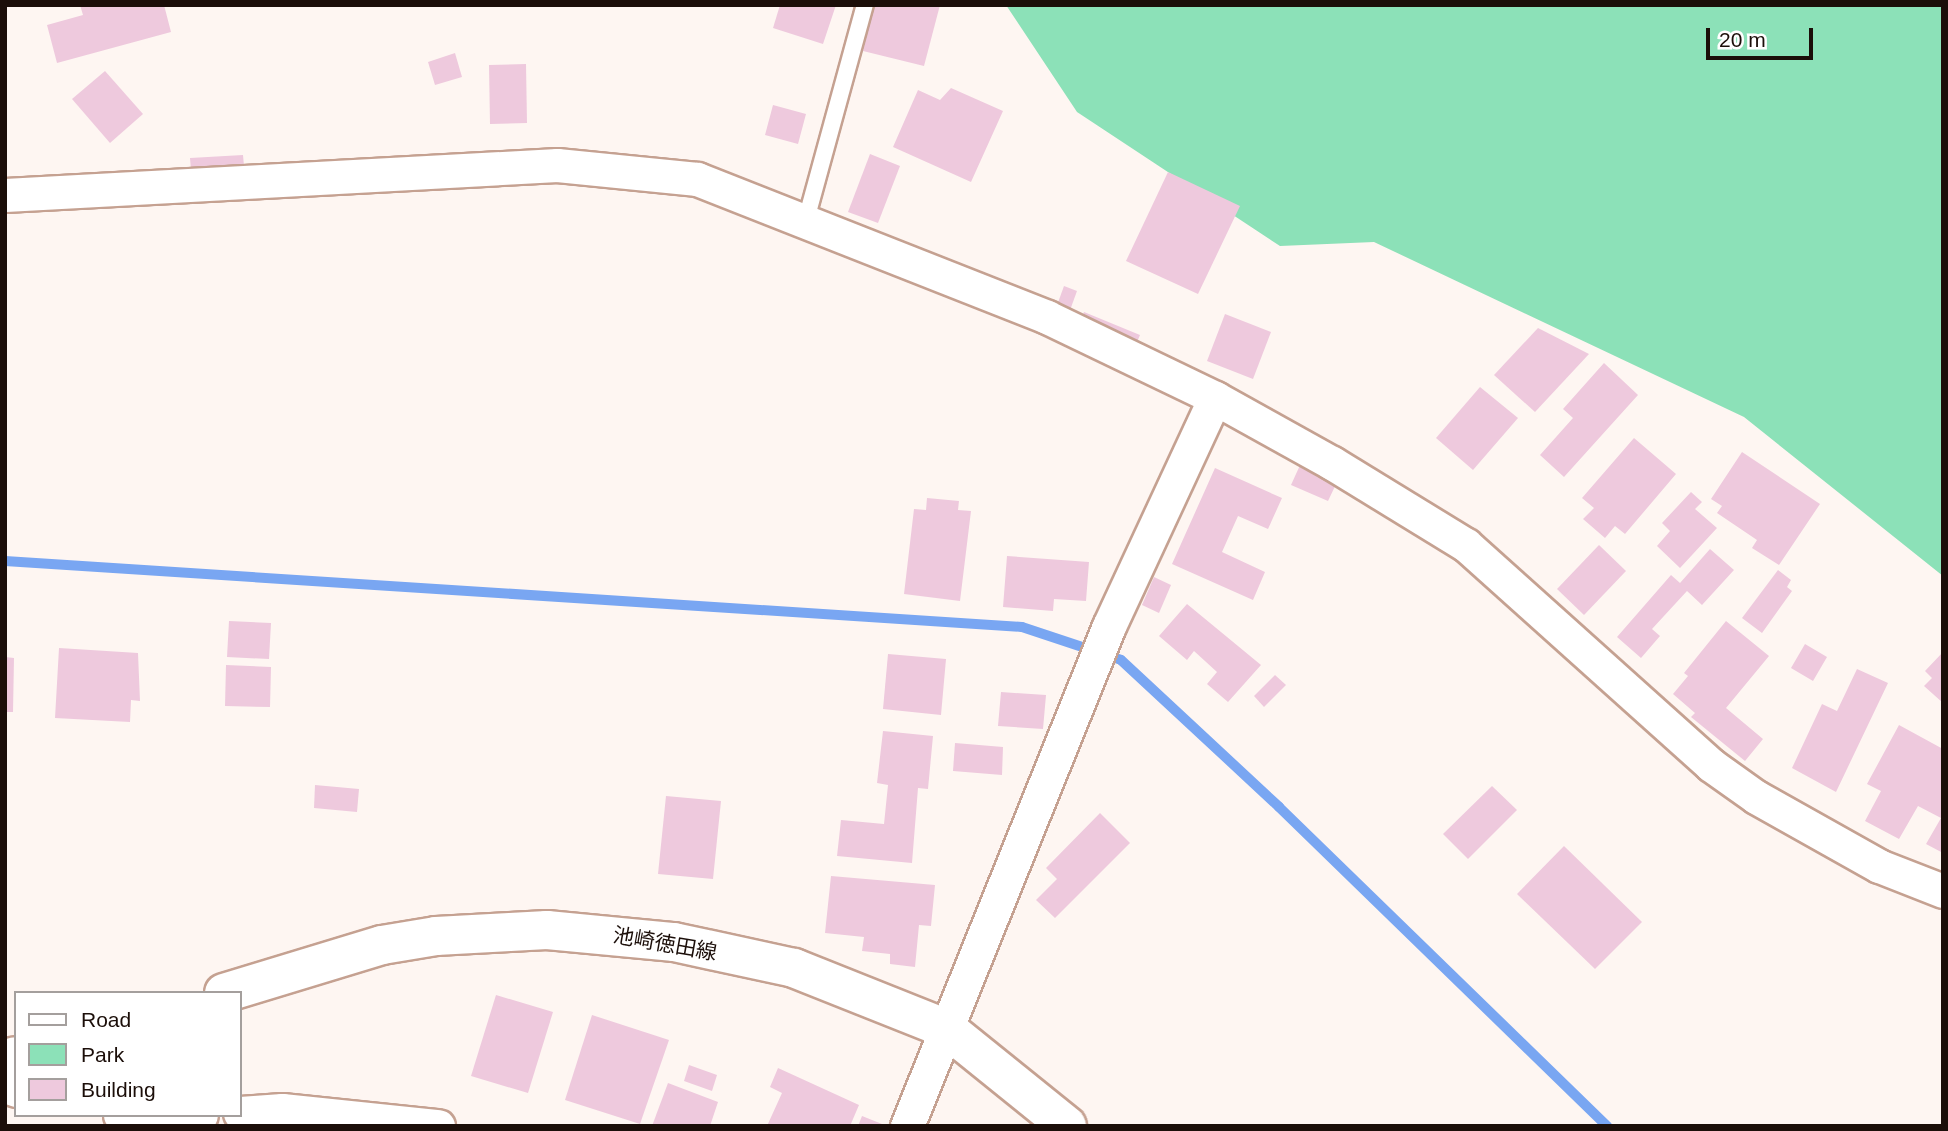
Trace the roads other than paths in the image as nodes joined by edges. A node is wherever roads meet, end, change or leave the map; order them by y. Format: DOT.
graph roads {
  1 [pos="865,5"];
  2 [pos="5,195"];
  3 [pos="806,219"];
  4 [pos="1215,398"];
  5 [pos="1943,891"];
  6 [pos="231,991"];
  7 [pos="947,1029"];
  8 [pos="242,1113"];
  9 [pos="132,1117"];
  10 [pos="172,1117"];
  11 [pos="438,1126"];
  12 [pos="907,1126"];
  13 [pos="1067,1126"];
  1 -- 3 [label="lane"];
  2 -- 3 [label="street"];
  3 -- 4 [label="street"];
  4 -- 5 [label="street"];
  4 -- 7 [label="street"];
  6 -- 7 [label="main road, 池崎徳田線"];
  7 -- 12 [label="street"];
  7 -- 13 [label="main road, 池崎徳田線"];
  8 -- 11 [label="street"];
  9 -- 10 [label="street"];
}
